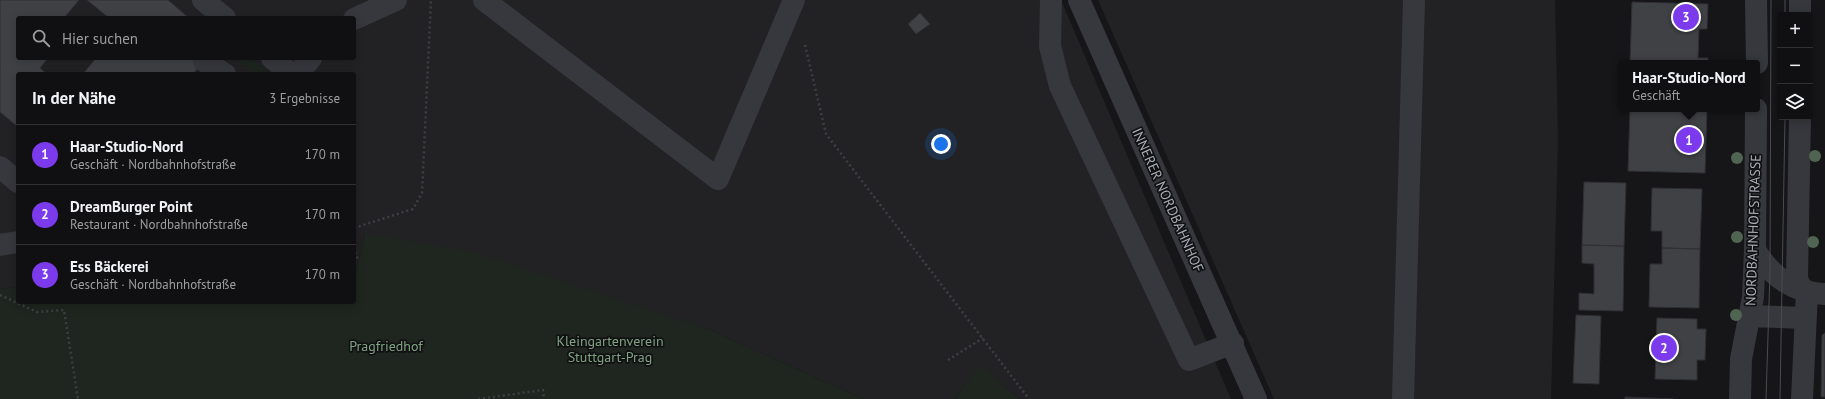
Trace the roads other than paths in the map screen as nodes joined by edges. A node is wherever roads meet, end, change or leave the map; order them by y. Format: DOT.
graph roads {
  1 [pos="203,0"];
  2 [pos="396,0"];
  3 [pos="484,0"];
  4 [pos="794,0"];
  5 [pos="1051,0"];
  6 [pos="1080,0"];
  7 [pos="1414,0"];
  8 [pos="1756,0"];
  9 [pos="1800,0"];
  10 [pos="1800,12"];
  11 [pos="223,16"];
  12 [pos="356,18"];
  13 [pos="274,60"];
  14 [pos="309,60"];
  15 [pos="1757,60"];
  16 [pos="204,61"];
  17 [pos="222,72"];
  18 [pos="289,72"];
  19 [pos="300,72"];
  20 [pos="1756,112"];
  21 [pos="1800,120"];
  22 [pos="0,167"];
  23 [pos="16,180"];
  24 [pos="16,242"];
  25 [pos="0,245"];
  26 [pos="1755,250"];
  27 [pos="1816,293"];
  28 [pos="1749,316"];
  29 [pos="1805,318"];
  30 [pos="1233,343"];
  31 [pos="1256,399"];
  32 [pos="1402,399"];
  33 [pos="1740,399"];
  34 [pos="1802,399"];
  1 -- 11 [label="street"];
  2 -- 12 [label="street"];
  3 -- 4 [label="street"];
  5 -- 30 [label="street"];
  6 -- 30 [label="street, INNERER NORDBAHNHOF"];
  7 -- 32 [label="street"];
  8 -- 15 [label="street"];
  9 -- 10 [label="street"];
  13 -- 18 [label="street"];
  14 -- 19 [label="street"];
  16 -- 17 [label="street"];
  20 -- 26 [label="street, NORDBAHNHOFSTRASSE"];
  21 -- 27 [label="street"];
  22 -- 23 [label="street"];
  24 -- 25 [label="street"];
  26 -- 27 [label="street"];
  26 -- 28 [label="street, NORDBAHNHOFSTRASSE"];
  27 -- 29 [label="street"];
  28 -- 29 [label="street"];
  28 -- 33 [label="street, NORDBAHNHOFSTRASSE"];
  29 -- 34 [label="street"];
  30 -- 31 [label="street, INNERER NORDBAHNHOF"];
}
